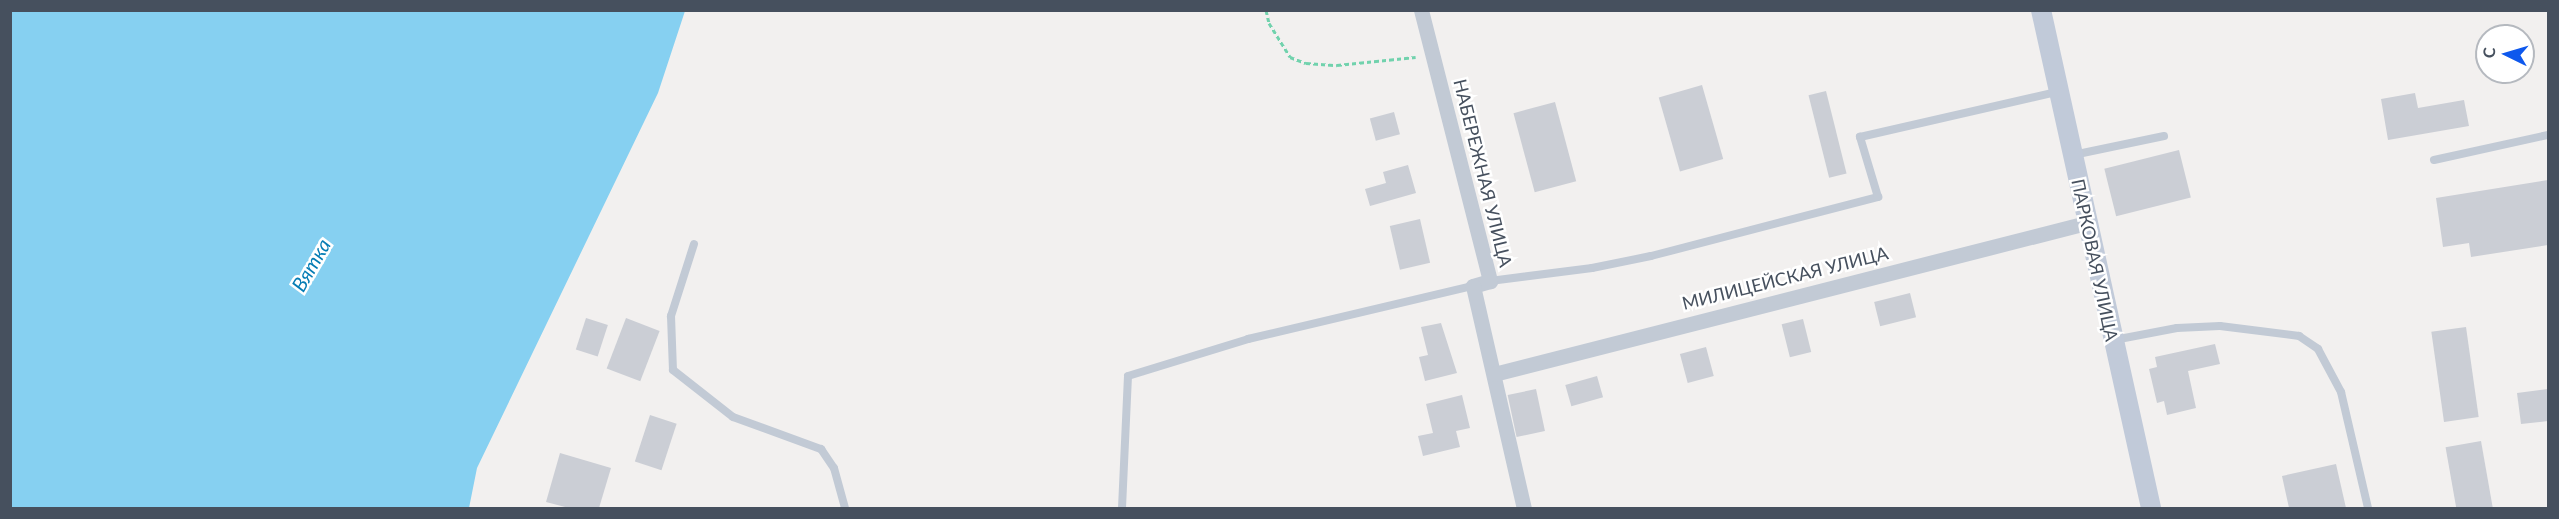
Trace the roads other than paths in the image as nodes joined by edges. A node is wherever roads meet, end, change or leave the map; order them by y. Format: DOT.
graph roads {
  1 [pos="1421,10"];
  2 [pos="2041,10"];
  3 [pos="2059,91"];
  4 [pos="2548,135"];
  5 [pos="2164,136"];
  6 [pos="2072,155"];
  7 [pos="2434,160"];
  8 [pos="2086,223"];
  9 [pos="694,244"];
  10 [pos="1490,281"];
  11 [pos="1473,286"];
  12 [pos="2112,340"];
  13 [pos="1494,374"];
  14 [pos="845,508"];
  15 [pos="1122,508"];
  16 [pos="1524,508"];
  17 [pos="2151,508"];
  18 [pos="2368,508"];
  1 -- 10 [label="street, НАБЕРЕЖНАЯ УЛИЦА"];
  2 -- 3 [label="street, ПАРКОВАЯ УЛИЦА"];
  3 -- 6 [label="street, ПАРКОВАЯ УЛИЦА"];
  3 -- 10 [label="lane"];
  4 -- 7 [label="lane"];
  5 -- 6 [label="lane"];
  6 -- 8 [label="street, ПАРКОВАЯ УЛИЦА"];
  8 -- 12 [label="street, ПАРКОВАЯ УЛИЦА"];
  8 -- 13 [label="street, МИЛИЦЕЙСКАЯ УЛИЦА"];
  9 -- 14 [label="lane"];
  10 -- 11 [label="street, НАБЕРЕЖНАЯ УЛИЦА"];
  11 -- 13 [label="street"];
  11 -- 15 [label="lane"];
  12 -- 17 [label="street, ПАРКОВАЯ УЛИЦА"];
  12 -- 18 [label="lane"];
  13 -- 16 [label="street"];
}
